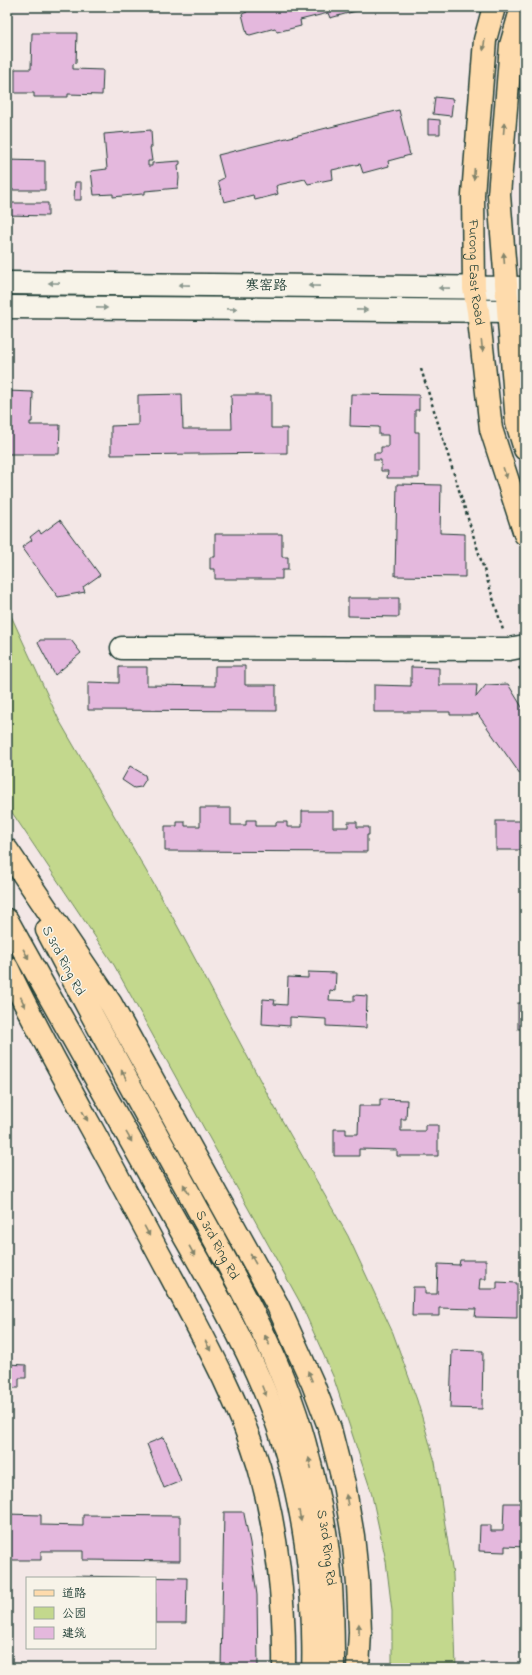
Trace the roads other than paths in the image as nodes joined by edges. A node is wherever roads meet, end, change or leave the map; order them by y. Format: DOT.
graph roads {
  1 [pos="494,7"];
  2 [pos="522,7"];
  3 [pos="7,283"];
  4 [pos="474,288"];
  5 [pos="516,288"];
  6 [pos="7,307"];
  7 [pos="478,311"];
  8 [pos="517,311"];
  9 [pos="525,449"];
  10 [pos="525,534"];
  11 [pos="122,648"];
  12 [pos="517,648"];
  13 [pos="7,850"];
  14 [pos="7,854"];
  15 [pos="7,920"];
  16 [pos="7,967"];
  17 [pos="284,1668"];
  18 [pos="313,1668"];
  19 [pos="333,1668"];
  20 [pos="358,1668"];
  1 -- 4 [label="main road, Furong East Road, one-way"];
  5 -- 2 [label="main road, Furong East Road, one-way"];
  4 -- 3 [label="street, 寒窑路, one-way"];
  4 -- 5 [label="street, 寒窑路"];
  4 -- 7 [label="main road, Furong East Road"];
  5 -- 8 [label="main road, Furong East Road"];
  6 -- 7 [label="street, 寒窑路, one-way"];
  7 -- 8 [label="street, 寒窑路"];
  7 -- 10 [label="main road, Furong East Road, one-way"];
  8 -- 9 [label="main road, Furong East Road"];
  11 -- 12 [label="street"];
  20 -- 13 [label="main road, one-way"];
  19 -- 14 [label="main road, S 3rd Ring Rd, one-way"];
  15 -- 18 [label="main road, S 3rd Ring Rd, one-way"];
  16 -- 17 [label="main road, one-way"];
}
